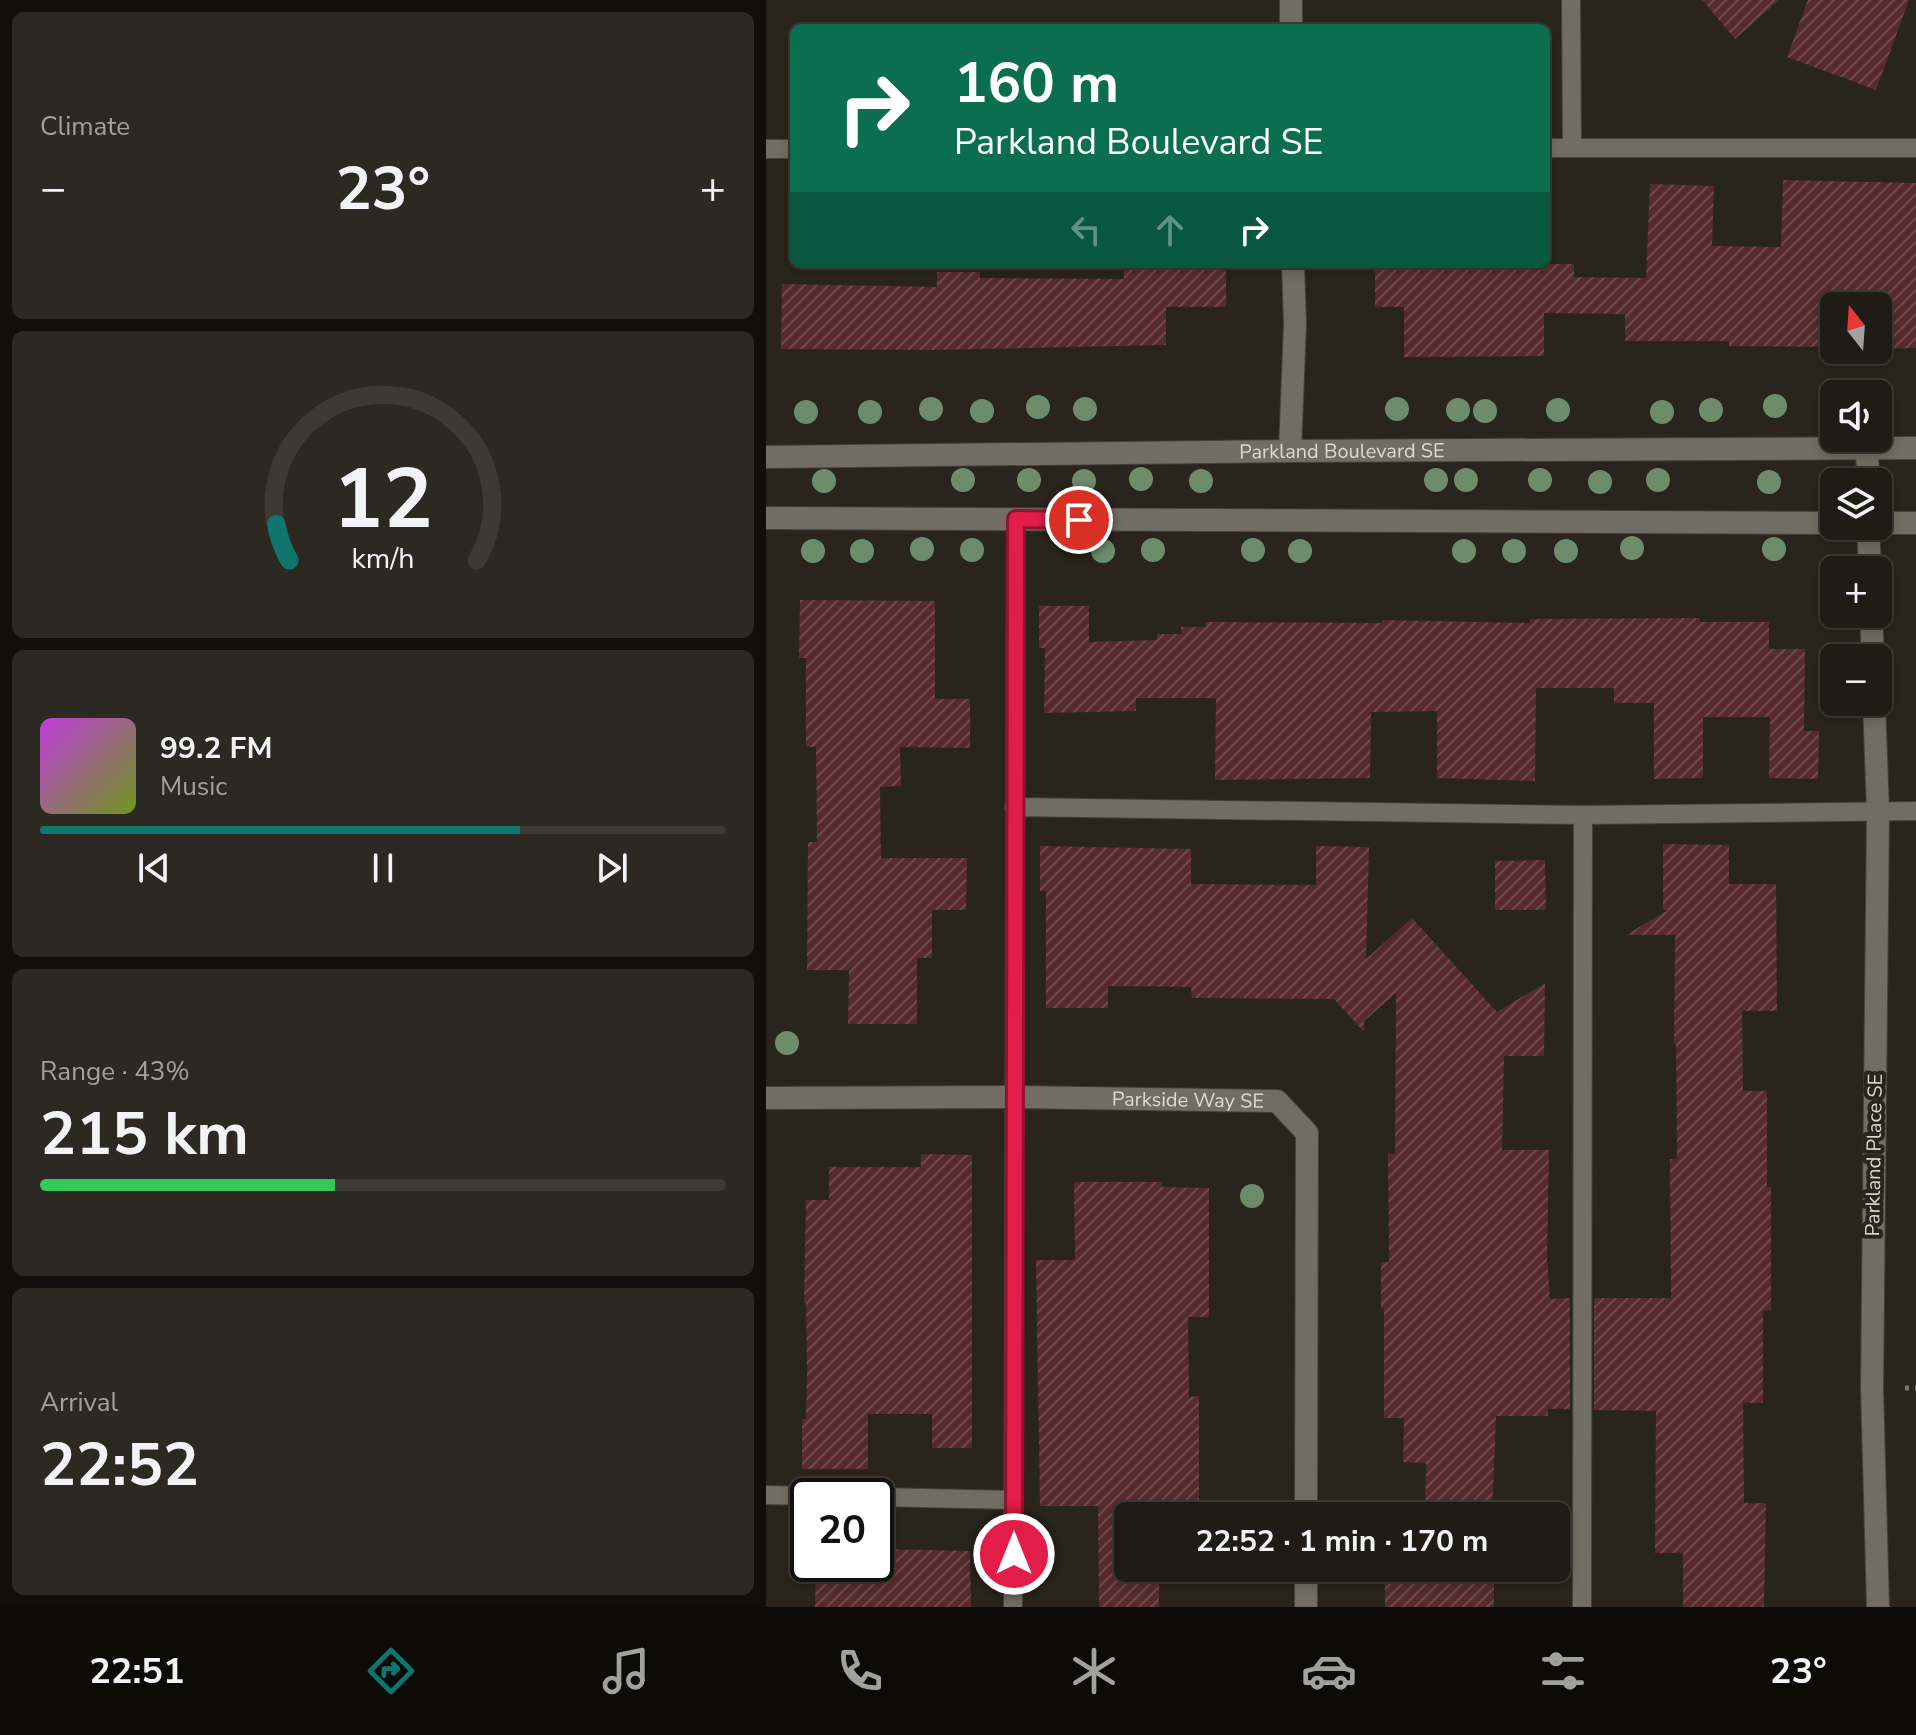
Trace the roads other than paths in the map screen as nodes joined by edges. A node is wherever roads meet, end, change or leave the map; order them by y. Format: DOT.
graph roads {
  1 [pos="1291,0"];
  2 [pos="1571,0"];
  3 [pos="1291,24"];
  4 [pos="1572,147"];
  5 [pos="1550,148"];
  6 [pos="1916,148"];
  7 [pos="766,149"];
  8 [pos="790,149"];
  9 [pos="1293,268"];
  10 [pos="1892,448"];
  11 [pos="1916,448"];
  12 [pos="1820,449"];
  13 [pos="1290,451"];
  14 [pos="766,457"];
  15 [pos="766,518"];
  16 [pos="1016,519"];
  17 [pos="1820,523"];
  18 [pos="1892,523"];
  19 [pos="1916,523"];
  20 [pos="1875,716"];
  21 [pos="1014,807"];
  22 [pos="1878,811"];
  23 [pos="1916,811"];
  24 [pos="1583,815"];
  25 [pos="1017,1097"];
  26 [pos="766,1098"];
  27 [pos="766,1495"];
  28 [pos="790,1496"];
  29 [pos="894,1497"];
  30 [pos="1014,1500"];
  31 [pos="1306,1502"];
  32 [pos="1306,1582"];
  33 [pos="1013,1607"];
  34 [pos="1306,1607"];
  35 [pos="1582,1607"];
  36 [pos="1878,1607"];
  1 -- 3 [label="street"];
  2 -- 4 [label="lane"];
  4 -- 5 [label="lane"];
  4 -- 6 [label="lane"];
  7 -- 8 [label="lane"];
  9 -- 13 [label="street"];
  10 -- 11 [label="street, Parkland Boulevard SE"];
  12 -- 13 [label="street, Parkland Boulevard SE"];
  13 -- 14 [label="street, Parkland Boulevard SE"];
  15 -- 16 [label="street"];
  16 -- 17 [label="street"];
  16 -- 21 [label="lane"];
  18 -- 19 [label="street"];
  20 -- 22 [label="street, Parkland Place SE"];
  21 -- 24 [label="lane"];
  21 -- 25 [label="lane"];
  22 -- 23 [label="lane"];
  22 -- 24 [label="lane"];
  22 -- 36 [label="street, Parkland Place SE"];
  24 -- 35 [label="lane"];
  25 -- 26 [label="street, Parkside Way SE"];
  25 -- 30 [label="lane"];
  25 -- 31 [label="street, Parkside Way SE"];
  27 -- 28 [label="lane"];
  29 -- 30 [label="lane"];
  30 -- 33 [label="lane"];
  32 -- 34 [label="street"];
}
